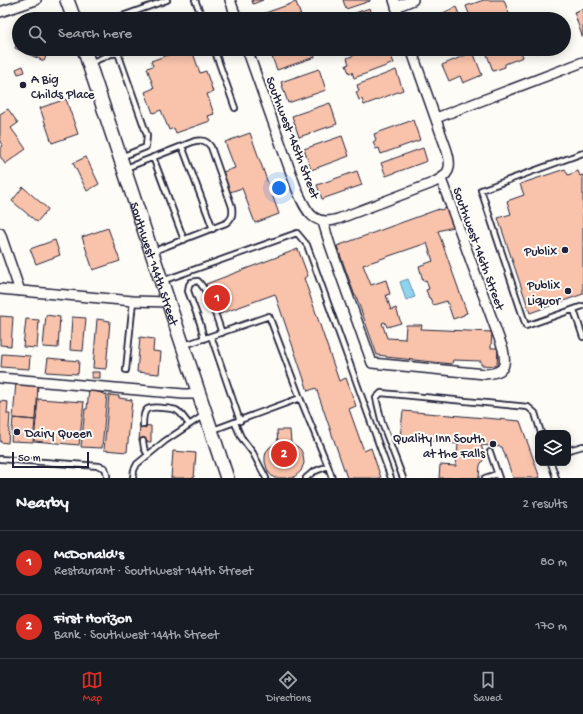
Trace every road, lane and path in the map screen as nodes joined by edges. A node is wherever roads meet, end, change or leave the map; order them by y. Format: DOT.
graph roads {
  1 [pos="36,0"];
  2 [pos="68,0"];
  3 [pos="167,0"];
  4 [pos="195,0"];
  5 [pos="230,0"];
  6 [pos="413,0"];
  7 [pos="395,3"];
  8 [pos="0,12"];
  9 [pos="72,12"];
  10 [pos="134,12"];
  11 [pos="200,12"];
  12 [pos="234,12"];
  13 [pos="86,56"];
  14 [pos="101,56"];
  15 [pos="119,56"];
  16 [pos="216,56"];
  17 [pos="249,56"];
  18 [pos="414,56"];
  19 [pos="583,62"];
  20 [pos="89,63"];
  21 [pos="235,108"];
  22 [pos="436,118"];
  23 [pos="182,146"];
  24 [pos="583,153"];
  25 [pos="153,157"];
  26 [pos="123,163"];
  27 [pos="441,179"];
  28 [pos="323,222"];
  29 [pos="213,229"];
  30 [pos="0,233"];
  31 [pos="184,240"];
  32 [pos="152,252"];
  33 [pos="162,281"];
  34 [pos="0,289"];
  35 [pos="20,291"];
  36 [pos="133,301"];
  37 [pos="169,302"];
  38 [pos="583,306"];
  39 [pos="574,310"];
  40 [pos="222,333"];
  41 [pos="211,336"];
  42 [pos="583,337"];
  43 [pos="204,339"];
  44 [pos="183,346"];
  45 [pos="126,370"];
  46 [pos="0,378"];
  47 [pos="199,394"];
  48 [pos="300,398"];
  49 [pos="205,414"];
  50 [pos="238,422"];
  51 [pos="189,424"];
  52 [pos="144,425"];
  53 [pos="540,430"];
  54 [pos="211,431"];
  55 [pos="143,442"];
  56 [pos="583,446"];
  57 [pos="571,449"];
  58 [pos="490,452"];
  59 [pos="148,455"];
  60 [pos="0,459"];
  61 [pos="328,466"];
  62 [pos="552,466"];
  63 [pos="498,476"];
  64 [pos="107,478"];
  65 [pos="133,478"];
  66 [pos="227,478"];
  67 [pos="266,478"];
  68 [pos="306,478"];
  69 [pos="332,478"];
  70 [pos="391,478"];
  71 [pos="403,478"];
  72 [pos="485,478"];
  73 [pos="556,478"];
  1 -- 8 [label="street"];
  2 -- 9 [label="street"];
  3 -- 10 [label="lane"];
  4 -- 11 [label="lane"];
  5 -- 12 [label="street"];
  6 -- 7 [label="street"];
  13 -- 20 [label="street, Southwest 144th Street"];
  14 -- 20 [label="lane"];
  15 -- 26 [label="lane"];
  16 -- 21 [label="lane"];
  17 -- 28 [label="street, Southwest 145th Street"];
  18 -- 22 [label="street, Southwest 146th Street"];
  19 -- 22 [label="street"];
  20 -- 26 [label="street, Southwest 144th Street"];
  22 -- 27 [label="street, Southwest 146th Street"];
  23 -- 25 [label="lane"];
  23 -- 29 [label="lane"];
  23 -- 29 [label="lane"];
  24 -- 39 [label="lane"];
  25 -- 26 [label="lane"];
  25 -- 31 [label="lane"];
  26 -- 32 [label="street, Southwest 144th Street"];
  27 -- 28 [label="street"];
  27 -- 28 [label="street, Southwest 146th Street"];
  29 -- 31 [label="lane"];
  30 -- 35 [label="street"];
  31 -- 32 [label="lane"];
  32 -- 33 [label="street, Southwest 144th Street"];
  33 -- 37 [label="street, Southwest 144th Street"];
  33 -- 70 [label="lane"];
  34 -- 35 [label="street"];
  35 -- 36 [label="street"];
  36 -- 37 [label="street"];
  36 -- 45 [label="lane"];
  37 -- 44 [label="street, Southwest 144th Street"];
  38 -- 39 [label="lane"];
  39 -- 42 [label="lane"];
  40 -- 41 [label="lane"];
  40 -- 43 [label="lane"];
  40 -- 48 [label="lane"];
  41 -- 43 [label="lane"];
  41 -- 50 [label="lane"];
  43 -- 44 [label="lane"];
  44 -- 47 [label="street, Southwest 144th Street"];
  46 -- 47 [label="street"];
  47 -- 49 [label="street, Southwest 144th Street"];
  48 -- 50 [label="lane"];
  48 -- 61 [label="lane"];
  49 -- 51 [label="lane"];
  49 -- 54 [label="street, Southwest 144th Street"];
  50 -- 54 [label="lane"];
  50 -- 67 [label="lane"];
  51 -- 52 [label="lane"];
  51 -- 59 [label="lane"];
  53 -- 71 [label="lane"];
  54 -- 66 [label="street, Southwest 144th Street"];
  55 -- 59 [label="lane"];
  56 -- 57 [label="lane"];
  58 -- 63 [label="lane"];
  59 -- 65 [label="lane"];
  60 -- 64 [label="lane"];
  61 -- 68 [label="lane"];
  61 -- 69 [label="lane"];
  62 -- 73 [label="lane"];
  63 -- 72 [label="lane"];
}
